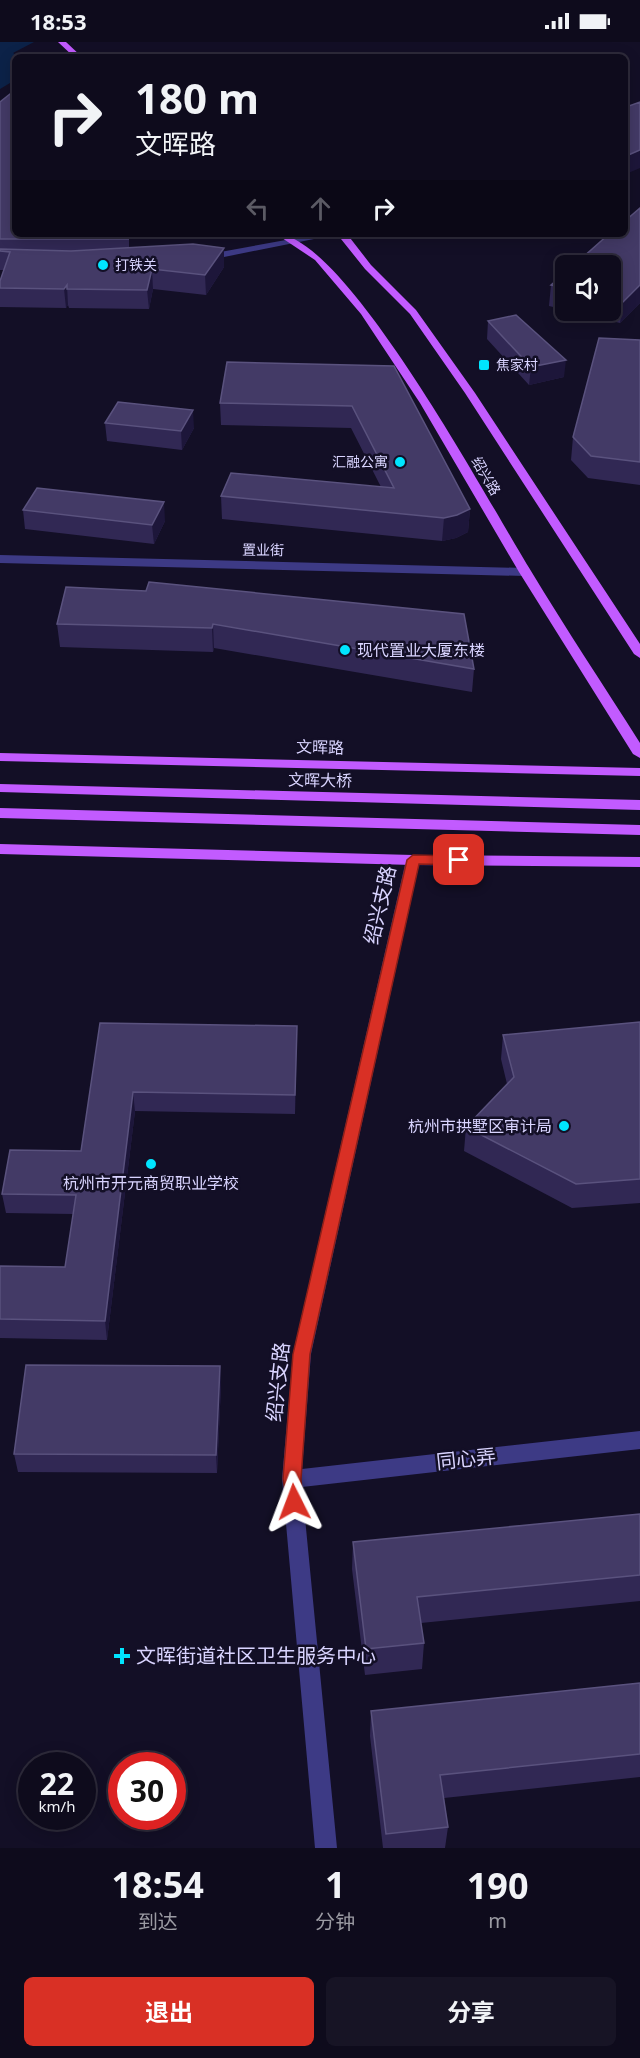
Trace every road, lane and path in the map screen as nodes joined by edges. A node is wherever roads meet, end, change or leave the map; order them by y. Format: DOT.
graph roads {
  1 [pos="51,42"];
  2 [pos="62,42"];
  3 [pos="61,54"];
  4 [pos="75,54"];
  5 [pos="344,237"];
  6 [pos="285,238"];
  7 [pos="194,259"];
  8 [pos="0,559"];
  9 [pos="525,572"];
  10 [pos="640,654"];
  11 [pos="640,754"];
  12 [pos="0,757"];
  13 [pos="640,772"];
  14 [pos="6,788"];
  15 [pos="640,804"];
  16 [pos="3,813"];
  17 [pos="640,830"];
  18 [pos="0,849"];
  19 [pos="413,860"];
  20 [pos="640,862"];
  21 [pos="640,1440"];
  22 [pos="292,1479"];
  23 [pos="326,1848"];
  1 -- 3 [label="main road"];
  2 -- 4 [label="main road"];
  5 -- 10 [label="main road, 绍兴路"];
  6 -- 7 [label="street"];
  6 -- 9 [label="main road, 绍兴路"];
  8 -- 9 [label="street, 置业街"];
  9 -- 11 [label="main road, 绍兴路"];
  12 -- 13 [label="main road, 文晖路"];
  14 -- 15 [label="main road, 文晖大桥"];
  16 -- 17 [label="main road"];
  18 -- 19 [label="main road"];
  19 -- 20 [label="main road"];
  19 -- 22 [label="street, 绍兴支路"];
  21 -- 22 [label="street, 同心弄"];
  22 -- 23 [label="street, 绍兴支路"];
}
